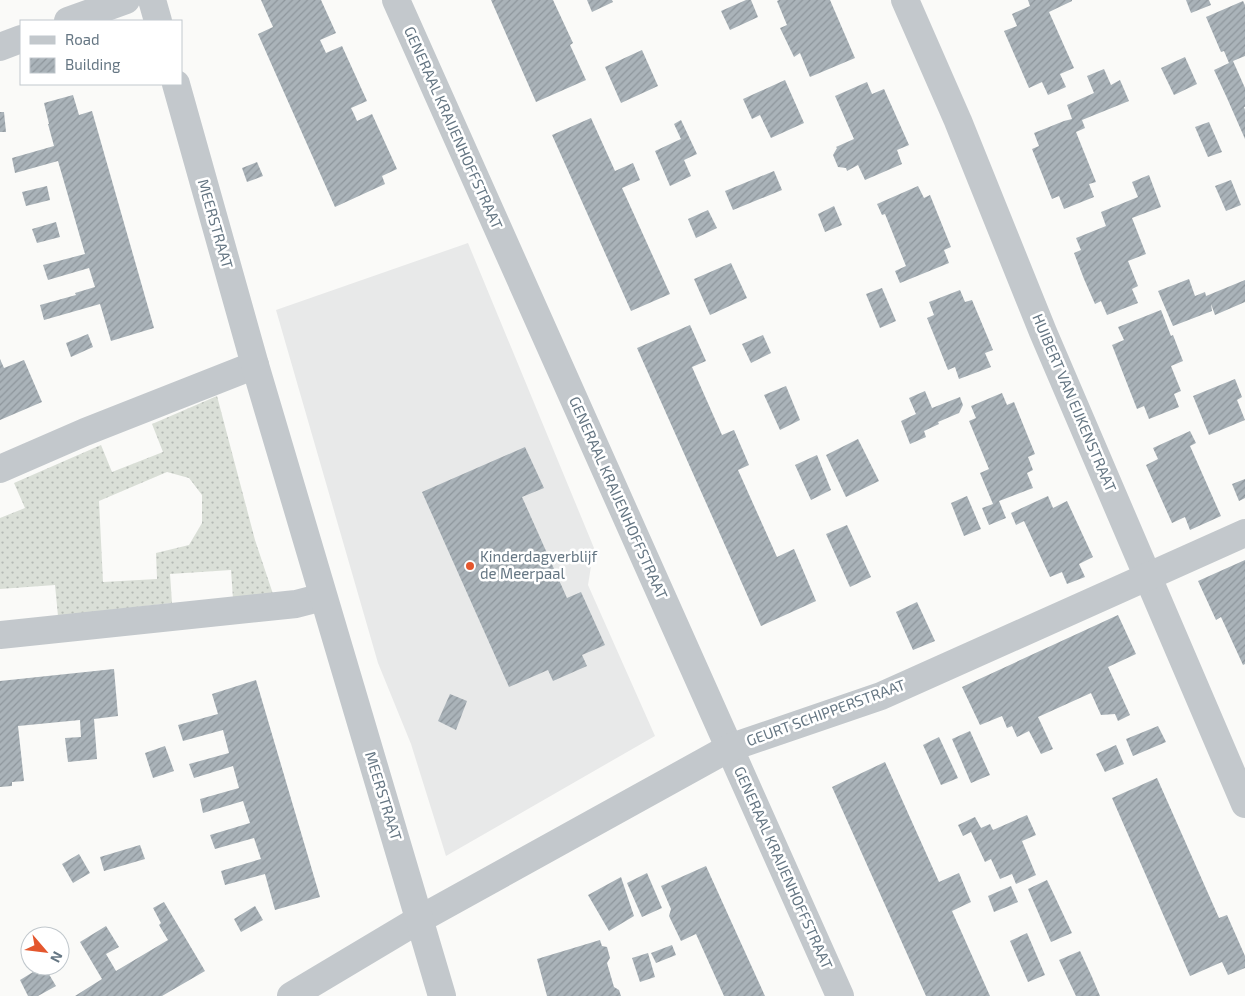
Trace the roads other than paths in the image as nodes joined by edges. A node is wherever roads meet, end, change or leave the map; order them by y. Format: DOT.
graph roads {
  1 [pos="126,0"];
  2 [pos="152,0"];
  3 [pos="396,0"];
  4 [pos="905,0"];
  5 [pos="71,20"];
  6 [pos="158,20"];
  7 [pos="20,39"];
  8 [pos="0,47"];
  9 [pos="176,85"];
  10 [pos="255,365"];
  11 [pos="0,469"];
  12 [pos="1245,533"];
  13 [pos="1147,577"];
  14 [pos="323,597"];
  15 [pos="0,635"];
  16 [pos="729,748"];
  17 [pos="1245,804"];
  18 [pos="420,919"];
  19 [pos="291,996"];
  20 [pos="442,996"];
  21 [pos="840,996"];
  1 -- 5 [label="street"];
  2 -- 6 [label="street"];
  3 -- 16 [label="street, GENERAAL KRAIJENHOFFSTRAAT"];
  4 -- 13 [label="street, HUIBERT VAN EIJKENSTRAAT"];
  7 -- 8 [label="street"];
  9 -- 10 [label="street, MEERSTRAAT"];
  10 -- 11 [label="street"];
  10 -- 14 [label="street, MEERSTRAAT"];
  12 -- 13 [label="street, GEURT SCHIPPERSTRAAT"];
  13 -- 16 [label="street, GEURT SCHIPPERSTRAAT"];
  13 -- 17 [label="street, HUIBERT VAN EIJKENSTRAAT"];
  14 -- 15 [label="street"];
  14 -- 18 [label="street, MEERSTRAAT"];
  16 -- 18 [label="street, GEURT SCHIPPERSTRAAT"];
  16 -- 21 [label="street, GENERAAL KRAIJENHOFFSTRAAT"];
  18 -- 19 [label="street, GEURT SCHIPPERSTRAAT"];
  18 -- 20 [label="street, MEERSTRAAT"];
}
